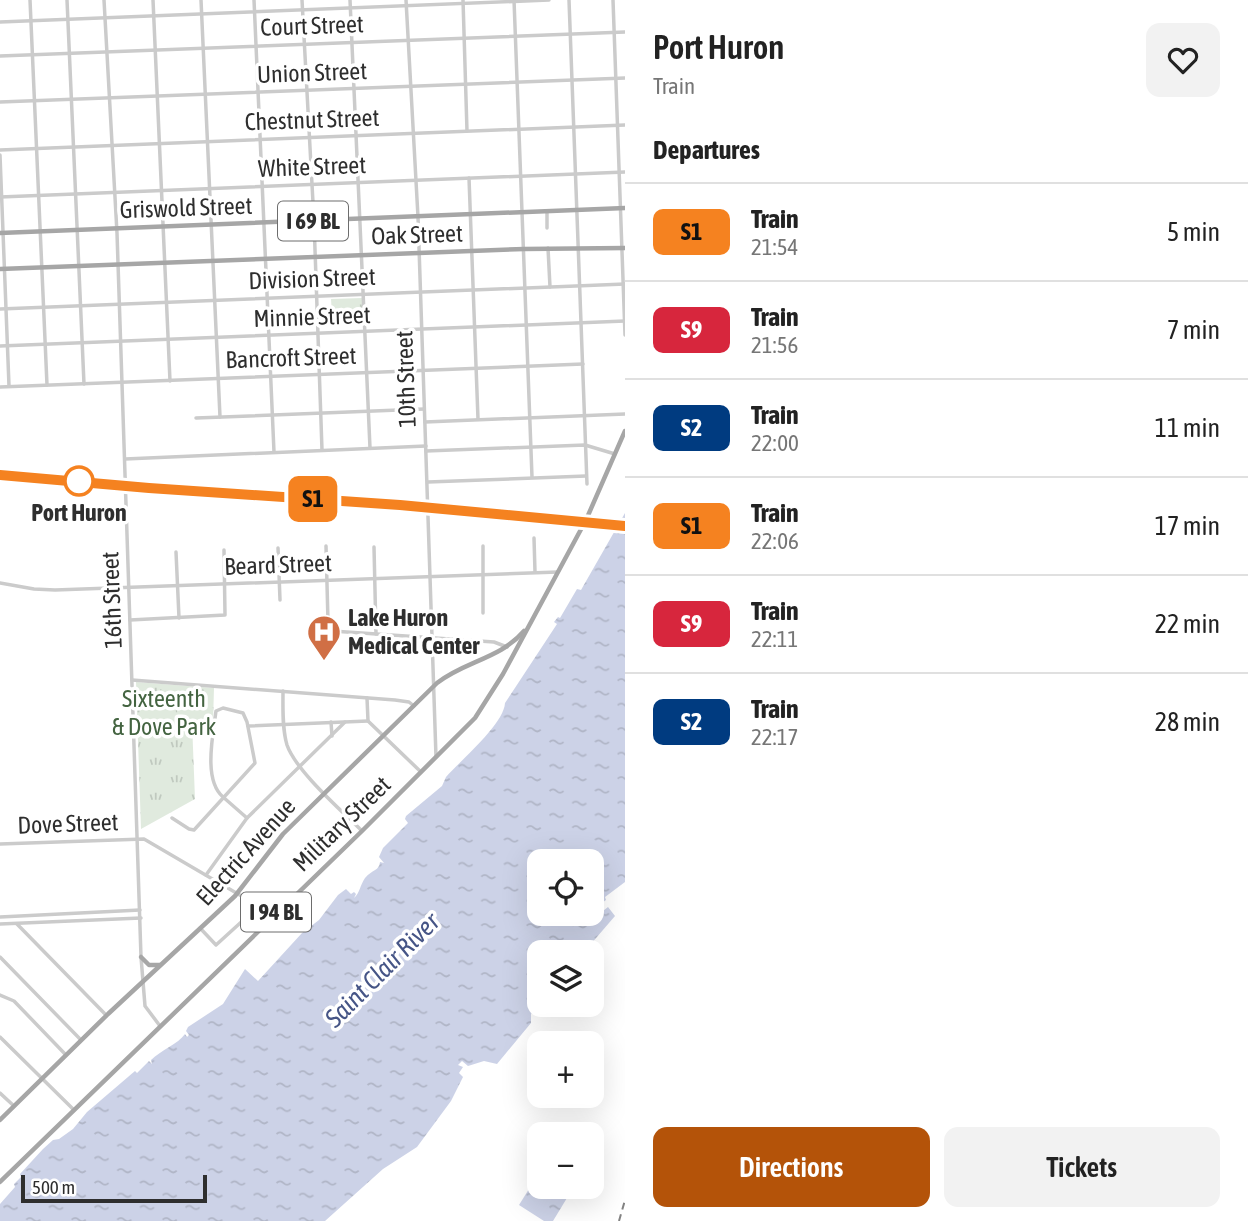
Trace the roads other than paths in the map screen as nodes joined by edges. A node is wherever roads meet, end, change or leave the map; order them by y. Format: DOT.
graph roads {
  1 [pos="30,0"];
  2 [pos="67,0"];
  3 [pos="104,0"];
  4 [pos="153,0"];
  5 [pos="201,0"];
  6 [pos="254,0"];
  7 [pos="302,0"];
  8 [pos="350,0"];
  9 [pos="406,0"];
  10 [pos="549,0"];
  11 [pos="569,0"];
  12 [pos="612,0"];
  13 [pos="514,1"];
  14 [pos="463,2"];
  15 [pos="406,6"];
  16 [pos="351,9"];
  17 [pos="303,10"];
  18 [pos="255,12"];
  19 [pos="202,14"];
  20 [pos="154,16"];
  21 [pos="105,18"];
  22 [pos="68,19"];
  23 [pos="31,21"];
  24 [pos="0,22"];
  25 [pos="614,32"];
  26 [pos="625,32"];
  27 [pos="570,33"];
  28 [pos="516,36"];
  29 [pos="464,38"];
  30 [pos="408,40"];
  31 [pos="352,42"];
  32 [pos="305,44"];
  33 [pos="257,46"];
  34 [pos="203,49"];
  35 [pos="155,50"];
  36 [pos="107,52"];
  37 [pos="70,53"];
  38 [pos="32,55"];
  39 [pos="0,56"];
  40 [pos="615,78"];
  41 [pos="625,78"];
  42 [pos="572,80"];
  43 [pos="517,82"];
  44 [pos="466,84"];
  45 [pos="410,86"];
  46 [pos="355,88"];
  47 [pos="307,90"];
  48 [pos="259,92"];
  49 [pos="205,94"];
  50 [pos="158,96"];
  51 [pos="110,98"];
  52 [pos="72,100"];
  53 [pos="35,101"];
  54 [pos="0,102"];
  55 [pos="618,125"];
  56 [pos="625,125"];
  57 [pos="574,127"];
  58 [pos="519,129"];
  59 [pos="467,131"];
  60 [pos="413,134"];
  61 [pos="357,136"];
  62 [pos="309,138"];
  63 [pos="261,139"];
  64 [pos="208,141"];
  65 [pos="160,143"];
  66 [pos="112,145"];
  67 [pos="75,147"];
  68 [pos="37,148"];
  69 [pos="0,150"];
  70 [pos="0,155"];
  71 [pos="619,172"];
  72 [pos="625,172"];
  73 [pos="576,174"];
  74 [pos="521,176"];
  75 [pos="469,178"];
  76 [pos="415,180"];
  77 [pos="359,183"];
  78 [pos="312,185"];
  79 [pos="264,186"];
  80 [pos="211,188"];
  81 [pos="163,190"];
  82 [pos="115,192"];
  83 [pos="77,194"];
  84 [pos="40,195"];
  85 [pos="1,197"];
  86 [pos="623,209"];
  87 [pos="577,210"];
  88 [pos="522,212"];
  89 [pos="547,212"];
  90 [pos="471,215"];
  91 [pos="418,217"];
  92 [pos="361,219"];
  93 [pos="314,221"];
  94 [pos="266,223"];
  95 [pos="212,225"];
  96 [pos="165,227"];
  97 [pos="548,228"];
  98 [pos="116,229"];
  99 [pos="79,230"];
  100 [pos="41,232"];
  101 [pos="2,233"];
  102 [pos="524,248"];
  103 [pos="548,248"];
  104 [pos="578,248"];
  105 [pos="623,248"];
  106 [pos="472,251"];
  107 [pos="419,253"];
  108 [pos="363,255"];
  109 [pos="315,257"];
  110 [pos="267,259"];
  111 [pos="214,261"];
  112 [pos="166,263"];
  113 [pos="118,265"];
  114 [pos="80,266"];
  115 [pos="43,268"];
  116 [pos="3,269"];
  117 [pos="624,284"];
  118 [pos="580,286"];
  119 [pos="550,287"];
  120 [pos="525,288"];
  121 [pos="473,290"];
  122 [pos="420,292"];
  123 [pos="364,295"];
  124 [pos="316,297"];
  125 [pos="269,299"];
  126 [pos="215,300"];
  127 [pos="167,302"];
  128 [pos="119,304"];
  129 [pos="82,306"];
  130 [pos="44,307"];
  131 [pos="0,309"];
  132 [pos="7,309"];
  133 [pos="625,321"];
  134 [pos="581,323"];
  135 [pos="526,325"];
  136 [pos="475,327"];
  137 [pos="421,330"];
  138 [pos="366,332"];
  139 [pos="318,334"];
  140 [pos="625,335"];
  141 [pos="270,336"];
  142 [pos="216,338"];
  143 [pos="169,339"];
  144 [pos="120,341"];
  145 [pos="83,343"];
  146 [pos="46,344"];
  147 [pos="0,346"];
  148 [pos="8,346"];
  149 [pos="583,364"];
  150 [pos="528,366"];
  151 [pos="476,368"];
  152 [pos="423,371"];
  153 [pos="367,373"];
  154 [pos="319,375"];
  155 [pos="272,377"];
  156 [pos="218,379"];
  157 [pos="170,381"];
  158 [pos="122,383"];
  159 [pos="84,384"];
  160 [pos="47,385"];
  161 [pos="9,386"];
  162 [pos="0,387"];
  163 [pos="424,409"];
  164 [pos="368,411"];
  165 [pos="321,413"];
  166 [pos="625,414"];
  167 [pos="273,415"];
  168 [pos="584,415"];
  169 [pos="220,417"];
  170 [pos="530,417"];
  171 [pos="196,418"];
  172 [pos="478,419"];
  173 [pos="425,422"];
  174 [pos="625,431"];
  175 [pos="586,446"];
  176 [pos="531,447"];
  177 [pos="370,448"];
  178 [pos="426,449"];
  179 [pos="322,450"];
  180 [pos="274,452"];
  181 [pos="615,454"];
  182 [pos="125,459"];
  183 [pos="586,476"];
  184 [pos="532,477"];
  185 [pos="427,482"];
  186 [pos="587,484"];
  187 [pos="534,538"];
  188 [pos="326,546"];
  189 [pos="483,546"];
  190 [pos="374,547"];
  191 [pos="278,548"];
  192 [pos="224,550"];
  193 [pos="176,552"];
  194 [pos="535,572"];
  195 [pos="558,572"];
  196 [pos="484,574"];
  197 [pos="430,576"];
  198 [pos="374,578"];
  199 [pos="327,580"];
  200 [pos="279,582"];
  201 [pos="0,583"];
  202 [pos="226,584"];
  203 [pos="178,586"];
  204 [pos="129,588"];
  205 [pos="280,600"];
  206 [pos="483,613"];
  207 [pos="179,618"];
  208 [pos="130,620"];
  209 [pos="529,625"];
  210 [pos="376,634"];
  211 [pos="431,638"];
  212 [pos="508,646"];
  213 [pos="513,656"];
  214 [pos="132,680"];
  215 [pos="433,687"];
  216 [pos="283,691"];
  217 [pos="367,698"];
  218 [pos="414,706"];
  219 [pos="368,721"];
  220 [pos="331,722"];
  221 [pos="345,722"];
  222 [pos="284,724"];
  223 [pos="248,726"];
  224 [pos="384,735"];
  225 [pos="332,736"];
  226 [pos="436,757"];
  227 [pos="301,766"];
  228 [pos="421,772"];
  229 [pos="325,793"];
  230 [pos="223,797"];
  231 [pos="172,818"];
  232 [pos="247,818"];
  233 [pos="362,831"];
  234 [pos="138,839"];
  235 [pos="0,844"];
  236 [pos="206,875"];
  237 [pos="237,893"];
  238 [pos="259,906"];
  239 [pos="140,911"];
  240 [pos="274,915"];
  241 [pos="0,917"];
  242 [pos="141,918"];
  243 [pos="0,923"];
  244 [pos="16,923"];
  245 [pos="200,928"];
  246 [pos="0,957"];
  247 [pos="141,957"];
  248 [pos="161,965"];
  249 [pos="143,981"];
  250 [pos="0,995"];
  251 [pos="106,1015"];
  252 [pos="160,1026"];
  253 [pos="0,1037"];
  254 [pos="81,1040"];
  255 [pos="66,1055"];
  256 [pos="42,1078"];
  257 [pos="0,1093"];
  258 [pos="14,1106"];
  259 [pos="74,1109"];
  260 [pos="0,1119"];
  261 [pos="0,1182"];
  1 -- 23 [label="street"];
  2 -- 22 [label="street"];
  3 -- 21 [label="street, 16th Street"];
  4 -- 20 [label="street"];
  5 -- 19 [label="street"];
  6 -- 18 [label="street"];
  7 -- 17 [label="street"];
  8 -- 16 [label="street"];
  9 -- 15 [label="street, 10th Street"];
  10 -- 13 [label="street"];
  11 -- 27 [label="street"];
  12 -- 25 [label="street"];
  13 -- 14 [label="street"];
  13 -- 28 [label="street"];
  14 -- 15 [label="street"];
  14 -- 29 [label="street"];
  15 -- 16 [label="street"];
  15 -- 30 [label="street, 10th Street"];
  16 -- 17 [label="street"];
  16 -- 31 [label="street"];
  17 -- 18 [label="street"];
  17 -- 32 [label="street"];
  18 -- 19 [label="street"];
  18 -- 33 [label="street"];
  19 -- 20 [label="street"];
  19 -- 34 [label="street"];
  20 -- 21 [label="street"];
  20 -- 35 [label="street"];
  21 -- 22 [label="street"];
  21 -- 36 [label="street, 16th Street"];
  22 -- 23 [label="street"];
  22 -- 37 [label="street"];
  23 -- 24 [label="street"];
  23 -- 38 [label="street"];
  25 -- 26 [label="street, Court Street"];
  25 -- 27 [label="street, Court Street"];
  25 -- 40 [label="street"];
  27 -- 28 [label="street, Court Street"];
  27 -- 42 [label="street"];
  28 -- 29 [label="street, Court Street"];
  28 -- 43 [label="street"];
  29 -- 30 [label="street, Court Street"];
  29 -- 44 [label="street"];
  30 -- 31 [label="street, Court Street"];
  30 -- 45 [label="street, 10th Street"];
  31 -- 32 [label="street, Court Street"];
  31 -- 46 [label="street"];
  32 -- 33 [label="street, Court Street"];
  32 -- 47 [label="street"];
  33 -- 34 [label="street, Court Street"];
  33 -- 48 [label="street"];
  34 -- 35 [label="street, Court Street"];
  34 -- 49 [label="street"];
  35 -- 36 [label="street, Court Street"];
  35 -- 50 [label="street"];
  36 -- 37 [label="street, Court Street"];
  36 -- 51 [label="street, 16th Street"];
  37 -- 38 [label="street, Court Street"];
  37 -- 52 [label="street"];
  38 -- 39 [label="street, Court Street"];
  38 -- 53 [label="street"];
  40 -- 41 [label="street, Union Street"];
  40 -- 42 [label="street, Union Street"];
  40 -- 55 [label="street"];
  42 -- 43 [label="street, Union Street"];
  42 -- 57 [label="street"];
  43 -- 44 [label="street, Union Street"];
  43 -- 58 [label="street"];
  44 -- 45 [label="street, Union Street"];
  44 -- 59 [label="street"];
  45 -- 46 [label="street, Union Street"];
  45 -- 60 [label="street, 10th Street"];
  46 -- 47 [label="street, Union Street"];
  46 -- 61 [label="street"];
  47 -- 48 [label="street, Union Street"];
  47 -- 62 [label="street"];
  48 -- 49 [label="street, Union Street"];
  48 -- 63 [label="street"];
  49 -- 50 [label="street, Union Street"];
  49 -- 64 [label="street"];
  50 -- 51 [label="street, Union Street"];
  50 -- 65 [label="street"];
  51 -- 52 [label="street, Union Street"];
  51 -- 66 [label="street, 16th Street"];
  52 -- 53 [label="street, Union Street"];
  52 -- 67 [label="street"];
  53 -- 54 [label="street, Union Street"];
  53 -- 68 [label="street"];
  55 -- 56 [label="street, Chestnut Street"];
  55 -- 57 [label="street, Chestnut Street"];
  55 -- 71 [label="street"];
  57 -- 58 [label="street, Chestnut Street"];
  57 -- 73 [label="street"];
  58 -- 59 [label="street, Chestnut Street"];
  58 -- 74 [label="street"];
  59 -- 60 [label="street, Chestnut Street"];
  60 -- 61 [label="street, Chestnut Street"];
  60 -- 76 [label="street, 10th Street"];
  61 -- 62 [label="street, Chestnut Street"];
  61 -- 77 [label="street"];
  62 -- 63 [label="street, Chestnut Street"];
  62 -- 78 [label="street"];
  63 -- 64 [label="street, Chestnut Street"];
  63 -- 79 [label="street"];
  64 -- 65 [label="street, Chestnut Street"];
  64 -- 80 [label="street"];
  65 -- 66 [label="street, Chestnut Street"];
  65 -- 81 [label="street"];
  66 -- 67 [label="street, Chestnut Street"];
  66 -- 82 [label="street, 16th Street"];
  67 -- 68 [label="street, Chestnut Street"];
  67 -- 83 [label="street"];
  68 -- 69 [label="street, Chestnut Street"];
  68 -- 84 [label="street"];
  70 -- 85 [label="street"];
  71 -- 72 [label="street, White Street"];
  71 -- 73 [label="street, White Street"];
  71 -- 86 [label="street"];
  73 -- 74 [label="street, White Street"];
  73 -- 87 [label="street"];
  74 -- 75 [label="street, White Street"];
  74 -- 88 [label="street"];
  75 -- 76 [label="street, White Street"];
  75 -- 90 [label="street"];
  76 -- 77 [label="street, White Street"];
  76 -- 91 [label="street, 10th Street"];
  77 -- 78 [label="street, White Street"];
  77 -- 92 [label="street"];
  78 -- 79 [label="street, White Street"];
  78 -- 93 [label="street"];
  79 -- 80 [label="street, White Street"];
  79 -- 94 [label="street"];
  80 -- 81 [label="street, White Street"];
  80 -- 95 [label="street"];
  81 -- 82 [label="street, White Street"];
  81 -- 96 [label="street"];
  82 -- 83 [label="street, White Street"];
  82 -- 98 [label="street, 16th Street"];
  83 -- 84 [label="street, White Street"];
  83 -- 99 [label="street"];
  84 -- 85 [label="street, White Street"];
  84 -- 100 [label="street"];
  85 -- 101 [label="street"];
  86 -- 87 [label="main road, Griswold Street / I 69 BL"];
  86 -- 105 [label="street"];
  87 -- 89 [label="main road, Griswold Street / I 69 BL"];
  87 -- 104 [label="street"];
  88 -- 89 [label="main road, Griswold Street / I 69 BL"];
  88 -- 90 [label="main road, Griswold Street / I 69 BL"];
  88 -- 102 [label="street"];
  89 -- 97 [label="street"];
  90 -- 91 [label="main road, Griswold Street / I 69 BL"];
  90 -- 106 [label="street"];
  91 -- 92 [label="main road, Griswold Street / I 69 BL"];
  91 -- 107 [label="street, 10th Street"];
  92 -- 93 [label="main road, Griswold Street / I 69 BL"];
  92 -- 108 [label="street"];
  93 -- 94 [label="main road, Griswold Street / I 69 BL"];
  93 -- 109 [label="street"];
  94 -- 95 [label="main road, Griswold Street / I 69 BL"];
  94 -- 110 [label="street"];
  95 -- 96 [label="main road, Griswold Street / I 69 BL"];
  95 -- 111 [label="street"];
  96 -- 98 [label="main road, Griswold Street / I 69 BL"];
  96 -- 112 [label="street"];
  98 -- 99 [label="main road, Griswold Street / I 69 BL"];
  98 -- 113 [label="street, 16th Street"];
  99 -- 100 [label="main road, Griswold Street / I 69 BL"];
  99 -- 114 [label="street"];
  100 -- 101 [label="main road, Griswold Street / I 69 BL"];
  100 -- 115 [label="street"];
  101 -- 116 [label="street"];
  102 -- 103 [label="main road, Oak Street / I 69 BL"];
  102 -- 106 [label="main road, Oak Street / I 69 BL"];
  102 -- 120 [label="street"];
  103 -- 104 [label="main road, Oak Street / I 69 BL"];
  103 -- 119 [label="street"];
  104 -- 105 [label="main road, Oak Street / I 69 BL"];
  104 -- 118 [label="street"];
  105 -- 117 [label="street"];
  106 -- 107 [label="main road, Oak Street / I 69 BL"];
  106 -- 121 [label="street"];
  107 -- 108 [label="main road, Oak Street / I 69 BL"];
  107 -- 122 [label="street, 10th Street"];
  108 -- 109 [label="main road, Oak Street / I 69 BL"];
  108 -- 123 [label="street"];
  109 -- 110 [label="main road, Oak Street / I 69 BL"];
  109 -- 124 [label="street"];
  110 -- 111 [label="main road, Oak Street / I 69 BL"];
  110 -- 125 [label="street"];
  111 -- 112 [label="main road, Oak Street / I 69 BL"];
  111 -- 126 [label="street"];
  112 -- 113 [label="main road, Oak Street / I 69 BL"];
  112 -- 127 [label="street"];
  113 -- 114 [label="main road, Oak Street / I 69 BL"];
  113 -- 128 [label="street, 16th Street"];
  114 -- 115 [label="main road, Oak Street / I 69 BL"];
  114 -- 129 [label="street"];
  115 -- 116 [label="main road, Oak Street / I 69 BL"];
  115 -- 130 [label="street"];
  116 -- 132 [label="street"];
  117 -- 118 [label="street, Division Street"];
  117 -- 133 [label="street"];
  118 -- 119 [label="street, Division Street"];
  118 -- 134 [label="street"];
  119 -- 120 [label="street, Division Street"];
  120 -- 121 [label="street, Division Street"];
  120 -- 135 [label="street"];
  121 -- 122 [label="street, Division Street"];
  121 -- 136 [label="street"];
  122 -- 123 [label="street, Division Street"];
  122 -- 137 [label="street, 10th Street"];
  123 -- 124 [label="street, Division Street"];
  123 -- 138 [label="street"];
  124 -- 125 [label="street, Division Street"];
  124 -- 139 [label="street"];
  125 -- 126 [label="street, Division Street"];
  125 -- 141 [label="street"];
  126 -- 127 [label="street, Division Street"];
  126 -- 142 [label="street"];
  127 -- 128 [label="street, Division Street"];
  127 -- 143 [label="street"];
  128 -- 129 [label="street, Division Street"];
  128 -- 144 [label="street, 16th Street"];
  129 -- 130 [label="street, Division Street"];
  129 -- 145 [label="street"];
  130 -- 132 [label="street, Division Street"];
  130 -- 146 [label="street"];
  131 -- 132 [label="street, Division Street"];
  132 -- 148 [label="street"];
  133 -- 134 [label="street, Minnie Street"];
  133 -- 140 [label="street"];
  134 -- 135 [label="street, Minnie Street"];
  134 -- 149 [label="street"];
  135 -- 136 [label="street, Minnie Street"];
  135 -- 150 [label="street"];
  136 -- 137 [label="street, Minnie Street"];
  136 -- 151 [label="street"];
  137 -- 138 [label="street, Minnie Street"];
  137 -- 152 [label="street, 10th Street"];
  138 -- 139 [label="street, Minnie Street"];
  138 -- 153 [label="street"];
  139 -- 141 [label="street, Minnie Street"];
  139 -- 154 [label="street"];
  141 -- 142 [label="street, Minnie Street"];
  141 -- 155 [label="street"];
  142 -- 143 [label="street, Minnie Street"];
  142 -- 156 [label="street"];
  143 -- 144 [label="street, Minnie Street"];
  143 -- 157 [label="street"];
  144 -- 145 [label="street, Minnie Street"];
  144 -- 158 [label="street, 16th Street"];
  145 -- 146 [label="street, Minnie Street"];
  145 -- 159 [label="street"];
  146 -- 148 [label="street, Minnie Street"];
  146 -- 160 [label="street"];
  147 -- 148 [label="street, Minnie Street"];
  148 -- 161 [label="street"];
  149 -- 150 [label="street, Bancroft Street"];
  149 -- 168 [label="street"];
  150 -- 151 [label="street, Bancroft Street"];
  150 -- 170 [label="street"];
  151 -- 152 [label="street, Bancroft Street"];
  151 -- 172 [label="street"];
  152 -- 153 [label="street, Bancroft Street"];
  152 -- 163 [label="street, 10th Street"];
  153 -- 154 [label="street, Bancroft Street"];
  153 -- 164 [label="street"];
  154 -- 155 [label="street, Bancroft Street"];
  154 -- 165 [label="street"];
  155 -- 156 [label="street, Bancroft Street"];
  155 -- 167 [label="street"];
  156 -- 157 [label="street, Bancroft Street"];
  156 -- 169 [label="street"];
  157 -- 158 [label="street, Bancroft Street"];
  158 -- 159 [label="street, Bancroft Street"];
  158 -- 182 [label="street, 16th Street"];
  159 -- 160 [label="street, Bancroft Street"];
  160 -- 161 [label="street, Bancroft Street"];
  161 -- 162 [label="street, Bancroft Street"];
  163 -- 164 [label="street"];
  163 -- 173 [label="street, 10th Street"];
  164 -- 165 [label="street"];
  164 -- 177 [label="street"];
  165 -- 167 [label="street"];
  165 -- 179 [label="street"];
  166 -- 168 [label="street"];
  167 -- 169 [label="street"];
  167 -- 180 [label="street"];
  168 -- 170 [label="street"];
  168 -- 175 [label="street"];
  169 -- 171 [label="street"];
  170 -- 172 [label="street"];
  170 -- 176 [label="street"];
  172 -- 173 [label="street"];
  173 -- 178 [label="street, 10th Street"];
  174 -- 181 [label="main road, Military Street / I 94 BL"];
  175 -- 176 [label="street"];
  175 -- 181 [label="street"];
  175 -- 183 [label="street"];
  176 -- 178 [label="street"];
  176 -- 184 [label="street"];
  177 -- 178 [label="street"];
  177 -- 179 [label="street"];
  178 -- 185 [label="street, 10th Street"];
  179 -- 180 [label="street"];
  180 -- 182 [label="street"];
  181 -- 195 [label="main road, Military Street / I 94 BL"];
  182 -- 204 [label="street, 16th Street"];
  183 -- 184 [label="street"];
  183 -- 186 [label="street"];
  184 -- 185 [label="street"];
  185 -- 197 [label="street, 10th Street"];
  187 -- 194 [label="street"];
  188 -- 199 [label="street"];
  189 -- 196 [label="street"];
  190 -- 198 [label="street"];
  191 -- 200 [label="street"];
  192 -- 202 [label="street"];
  193 -- 203 [label="street"];
  194 -- 195 [label="street, Beard Street"];
  194 -- 196 [label="street, Beard Street"];
  195 -- 209 [label="main road, Military Street / I 94 BL"];
  196 -- 197 [label="street, Beard Street"];
  196 -- 206 [label="street"];
  197 -- 198 [label="street, Beard Street"];
  197 -- 211 [label="street, 10th Street"];
  198 -- 199 [label="street, Beard Street"];
  198 -- 210 [label="street"];
  199 -- 200 [label="street, Beard Street"];
  199 -- 210 [label="street"];
  200 -- 202 [label="street, Beard Street"];
  200 -- 205 [label="street"];
  201 -- 204 [label="street, Beard Street"];
  202 -- 203 [label="street, Beard Street"];
  202 -- 207 [label="street"];
  203 -- 204 [label="street, Beard Street"];
  203 -- 207 [label="street"];
  204 -- 208 [label="street, 16th Street"];
  207 -- 208 [label="street"];
  208 -- 214 [label="street, 16th Street"];
  209 -- 212 [label="main road, Electric Avenue / I 94 BL"];
  209 -- 213 [label="main road, Military Street / I 94 BL"];
  210 -- 211 [label="street"];
  211 -- 212 [label="street"];
  211 -- 215 [label="street, 10th Street"];
  212 -- 213 [label="main road"];
  212 -- 215 [label="main road, Electric Avenue / I 94 BL"];
  213 -- 226 [label="main road, Military Street / I 94 BL"];
  214 -- 216 [label="street"];
  214 -- 234 [label="street, 16th Street"];
  215 -- 218 [label="main road, Electric Avenue / I 94 BL"];
  215 -- 226 [label="street, 10th Street"];
  216 -- 217 [label="street"];
  216 -- 222 [label="street"];
  217 -- 218 [label="street"];
  217 -- 219 [label="street"];
  218 -- 224 [label="main road, Electric Avenue / I 94 BL"];
  219 -- 221 [label="street"];
  219 -- 224 [label="street"];
  220 -- 221 [label="street"];
  220 -- 222 [label="street"];
  220 -- 225 [label="street"];
  221 -- 225 [label="street"];
  222 -- 223 [label="street"];
  222 -- 227 [label="street"];
  223 -- 230 [label="street"];
  223 -- 230 [label="street"];
  224 -- 228 [label="street"];
  224 -- 229 [label="main road, Electric Avenue / I 94 BL"];
  225 -- 227 [label="street"];
  226 -- 228 [label="main road, Military Street / I 94 BL"];
  227 -- 229 [label="street"];
  227 -- 232 [label="street"];
  228 -- 233 [label="main road, Military Street / I 94 BL"];
  229 -- 233 [label="street"];
  229 -- 237 [label="main road, Electric Avenue / I 94 BL"];
  230 -- 231 [label="street"];
  230 -- 232 [label="street"];
  232 -- 236 [label="street"];
  233 -- 240 [label="main road, Military Street / I 94 BL"];
  234 -- 235 [label="street, Dove Street"];
  234 -- 236 [label="street"];
  234 -- 239 [label="street, 16th Street"];
  236 -- 237 [label="street"];
  237 -- 238 [label="street"];
  237 -- 245 [label="main road, Electric Avenue / I 94 BL"];
  238 -- 240 [label="street"];
  238 -- 245 [label="street"];
  239 -- 241 [label="street"];
  239 -- 242 [label="street, 16th Street"];
  240 -- 252 [label="main road, Military Street / I 94 BL"];
  242 -- 244 [label="street"];
  242 -- 247 [label="street, 16th Street"];
  243 -- 244 [label="street"];
  244 -- 251 [label="street"];
  245 -- 248 [label="main road, Electric Avenue / I 94 BL"];
  246 -- 254 [label="street"];
  247 -- 248 [label="main road"];
  247 -- 249 [label="street, 16th Street"];
  248 -- 249 [label="main road, Electric Avenue / I 94 BL"];
  249 -- 251 [label="main road, Electric Avenue / I 94 BL"];
  249 -- 252 [label="street, 16th Street"];
  250 -- 255 [label="street"];
  251 -- 254 [label="main road, Electric Avenue / I 94 BL"];
  252 -- 259 [label="main road, Military Street / I 94 BL"];
  253 -- 256 [label="street"];
  254 -- 255 [label="main road, Electric Avenue / I 94 BL"];
  255 -- 256 [label="main road, Electric Avenue / I 94 BL"];
  256 -- 258 [label="main road, Electric Avenue / I 94 BL"];
  256 -- 259 [label="street"];
  257 -- 258 [label="street"];
  258 -- 260 [label="main road, Electric Avenue / I 94 BL"];
  259 -- 261 [label="main road, Military Street / I 94 BL"];
}
